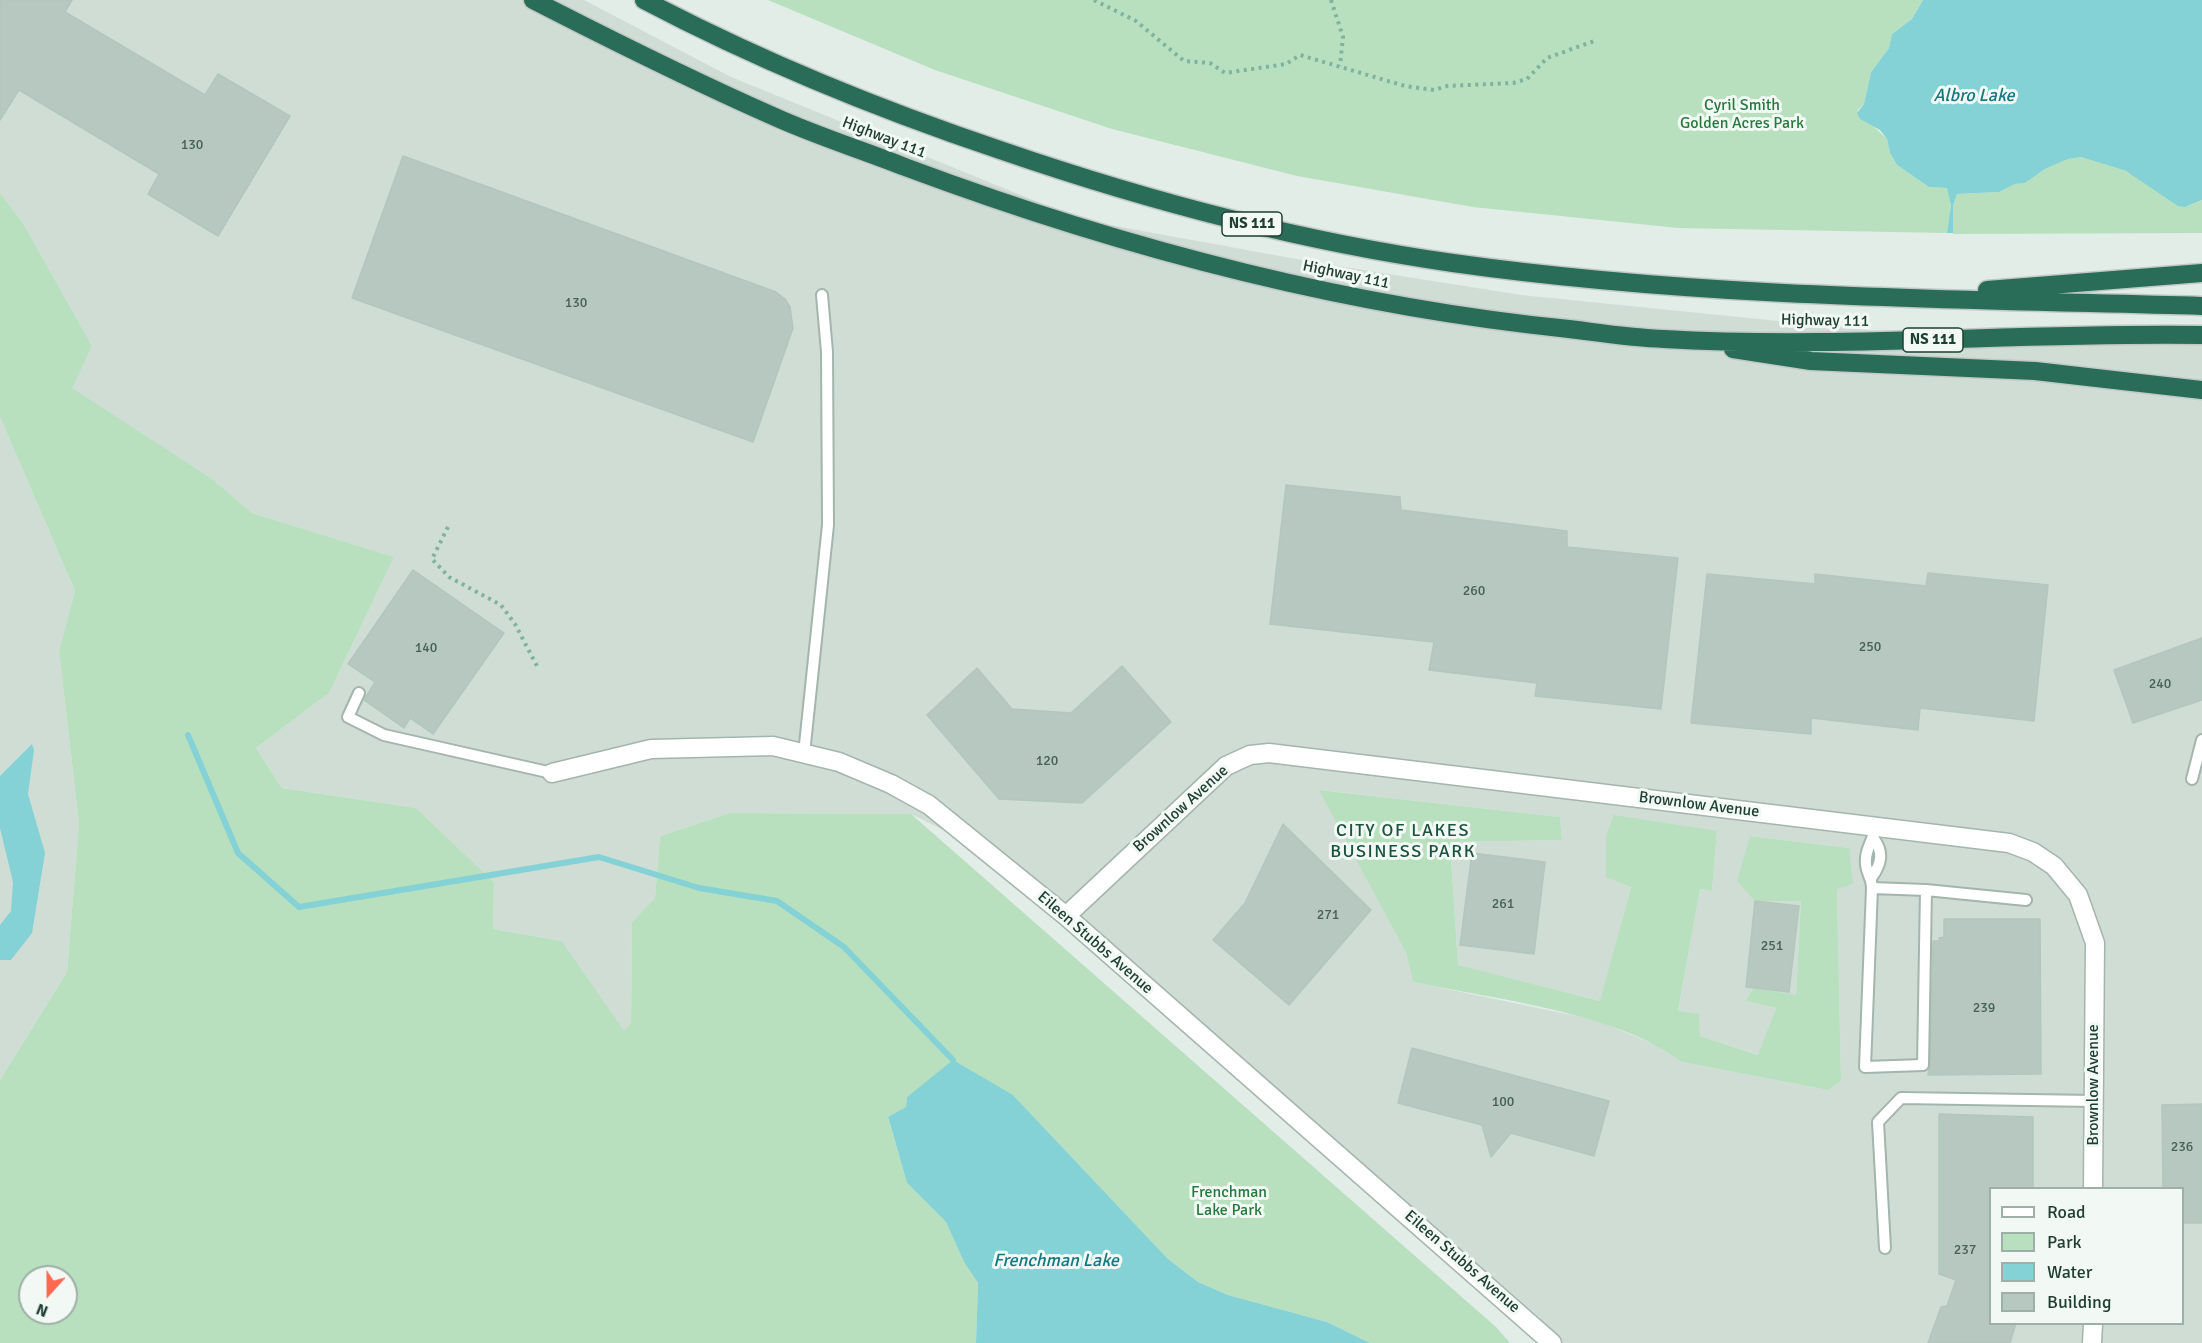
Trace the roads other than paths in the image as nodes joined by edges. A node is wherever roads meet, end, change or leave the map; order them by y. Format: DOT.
graph roads {
  1 [pos="533,0"];
  2 [pos="644,0"];
  3 [pos="2202,273"];
  4 [pos="822,295"];
  5 [pos="1896,298"];
  6 [pos="2202,306"];
  7 [pos="2202,335"];
  8 [pos="1663,339"];
  9 [pos="2202,390"];
  10 [pos="359,693"];
  11 [pos="2202,740"];
  12 [pos="804,754"];
  13 [pos="552,773"];
  14 [pos="2192,779"];
  15 [pos="1874,833"];
  16 [pos="1872,883"];
  17 [pos="1926,890"];
  18 [pos="2026,900"];
  19 [pos="1066,916"];
  20 [pos="2094,1101"];
  21 [pos="2093,1187"];
  22 [pos="1885,1248"];
  23 [pos="2092,1325"];
  24 [pos="1552,1343"];
  25 [pos="2092,1343"];
  1 -- 8 [label="highway, Highway 111 / NS 111"];
  2 -- 5 [label="highway, Highway 111 / NS 111"];
  3 -- 5 [label="highway"];
  4 -- 12 [label="lane"];
  5 -- 6 [label="highway, Highway 111 / NS 111"];
  7 -- 8 [label="highway, Highway 111 / NS 111"];
  8 -- 9 [label="highway"];
  10 -- 13 [label="lane"];
  11 -- 14 [label="lane"];
  12 -- 13 [label="street, Eileen Stubbs Avenue"];
  12 -- 19 [label="street, Eileen Stubbs Avenue"];
  15 -- 16 [label="lane"];
  15 -- 19 [label="street, Brownlow Avenue"];
  15 -- 20 [label="street, Brownlow Avenue"];
  16 -- 17 [label="lane"];
  16 -- 17 [label="lane"];
  17 -- 18 [label="lane"];
  19 -- 24 [label="street, Eileen Stubbs Avenue"];
  20 -- 21 [label="street, Brownlow Avenue"];
  20 -- 22 [label="lane"];
  23 -- 25 [label="street"];
}
